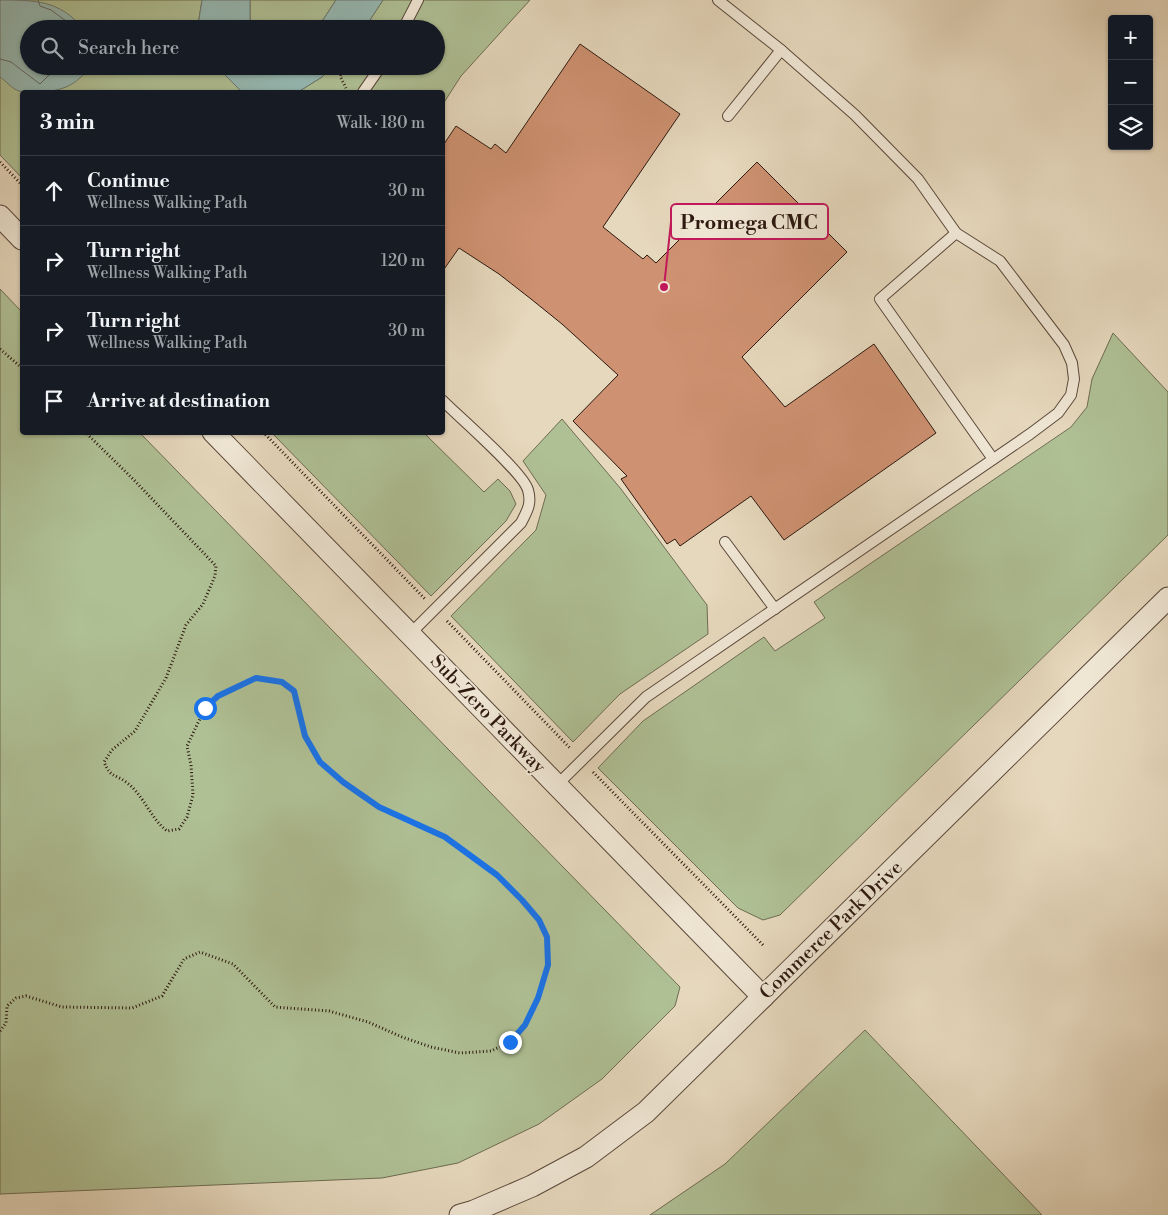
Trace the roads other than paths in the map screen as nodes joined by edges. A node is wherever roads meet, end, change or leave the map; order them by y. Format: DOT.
graph roads {
  1 [pos="418,0"];
  2 [pos="718,0"];
  3 [pos="408,20"];
  4 [pos="781,50"];
  5 [pos="375,75"];
  6 [pos="364,90"];
  7 [pos="728,116"];
  8 [pos="0,216"];
  9 [pos="956,233"];
  10 [pos="20,237"];
  11 [pos="445,403"];
  12 [pos="216,435"];
  13 [pos="994,460"];
  14 [pos="725,542"];
  15 [pos="1168,598"];
  16 [pos="775,609"];
  17 [pos="410,634"];
  18 [pos="557,785"];
  19 [pos="763,997"];
  20 [pos="460,1215"];
  1 -- 3 [label="lane"];
  2 -- 4 [label="lane"];
  4 -- 7 [label="lane"];
  4 -- 9 [label="lane"];
  5 -- 6 [label="lane"];
  8 -- 10 [label="street"];
  9 -- 13 [label="lane"];
  9 -- 13 [label="lane"];
  11 -- 17 [label="lane"];
  12 -- 17 [label="street, Sub-Zero Parkway"];
  13 -- 16 [label="lane"];
  14 -- 16 [label="lane"];
  15 -- 19 [label="street, Commerce Park Drive"];
  16 -- 18 [label="lane"];
  17 -- 18 [label="street, Sub-Zero Parkway"];
  18 -- 19 [label="street, Sub-Zero Parkway"];
  19 -- 20 [label="street, Commerce Park Drive"];
}
